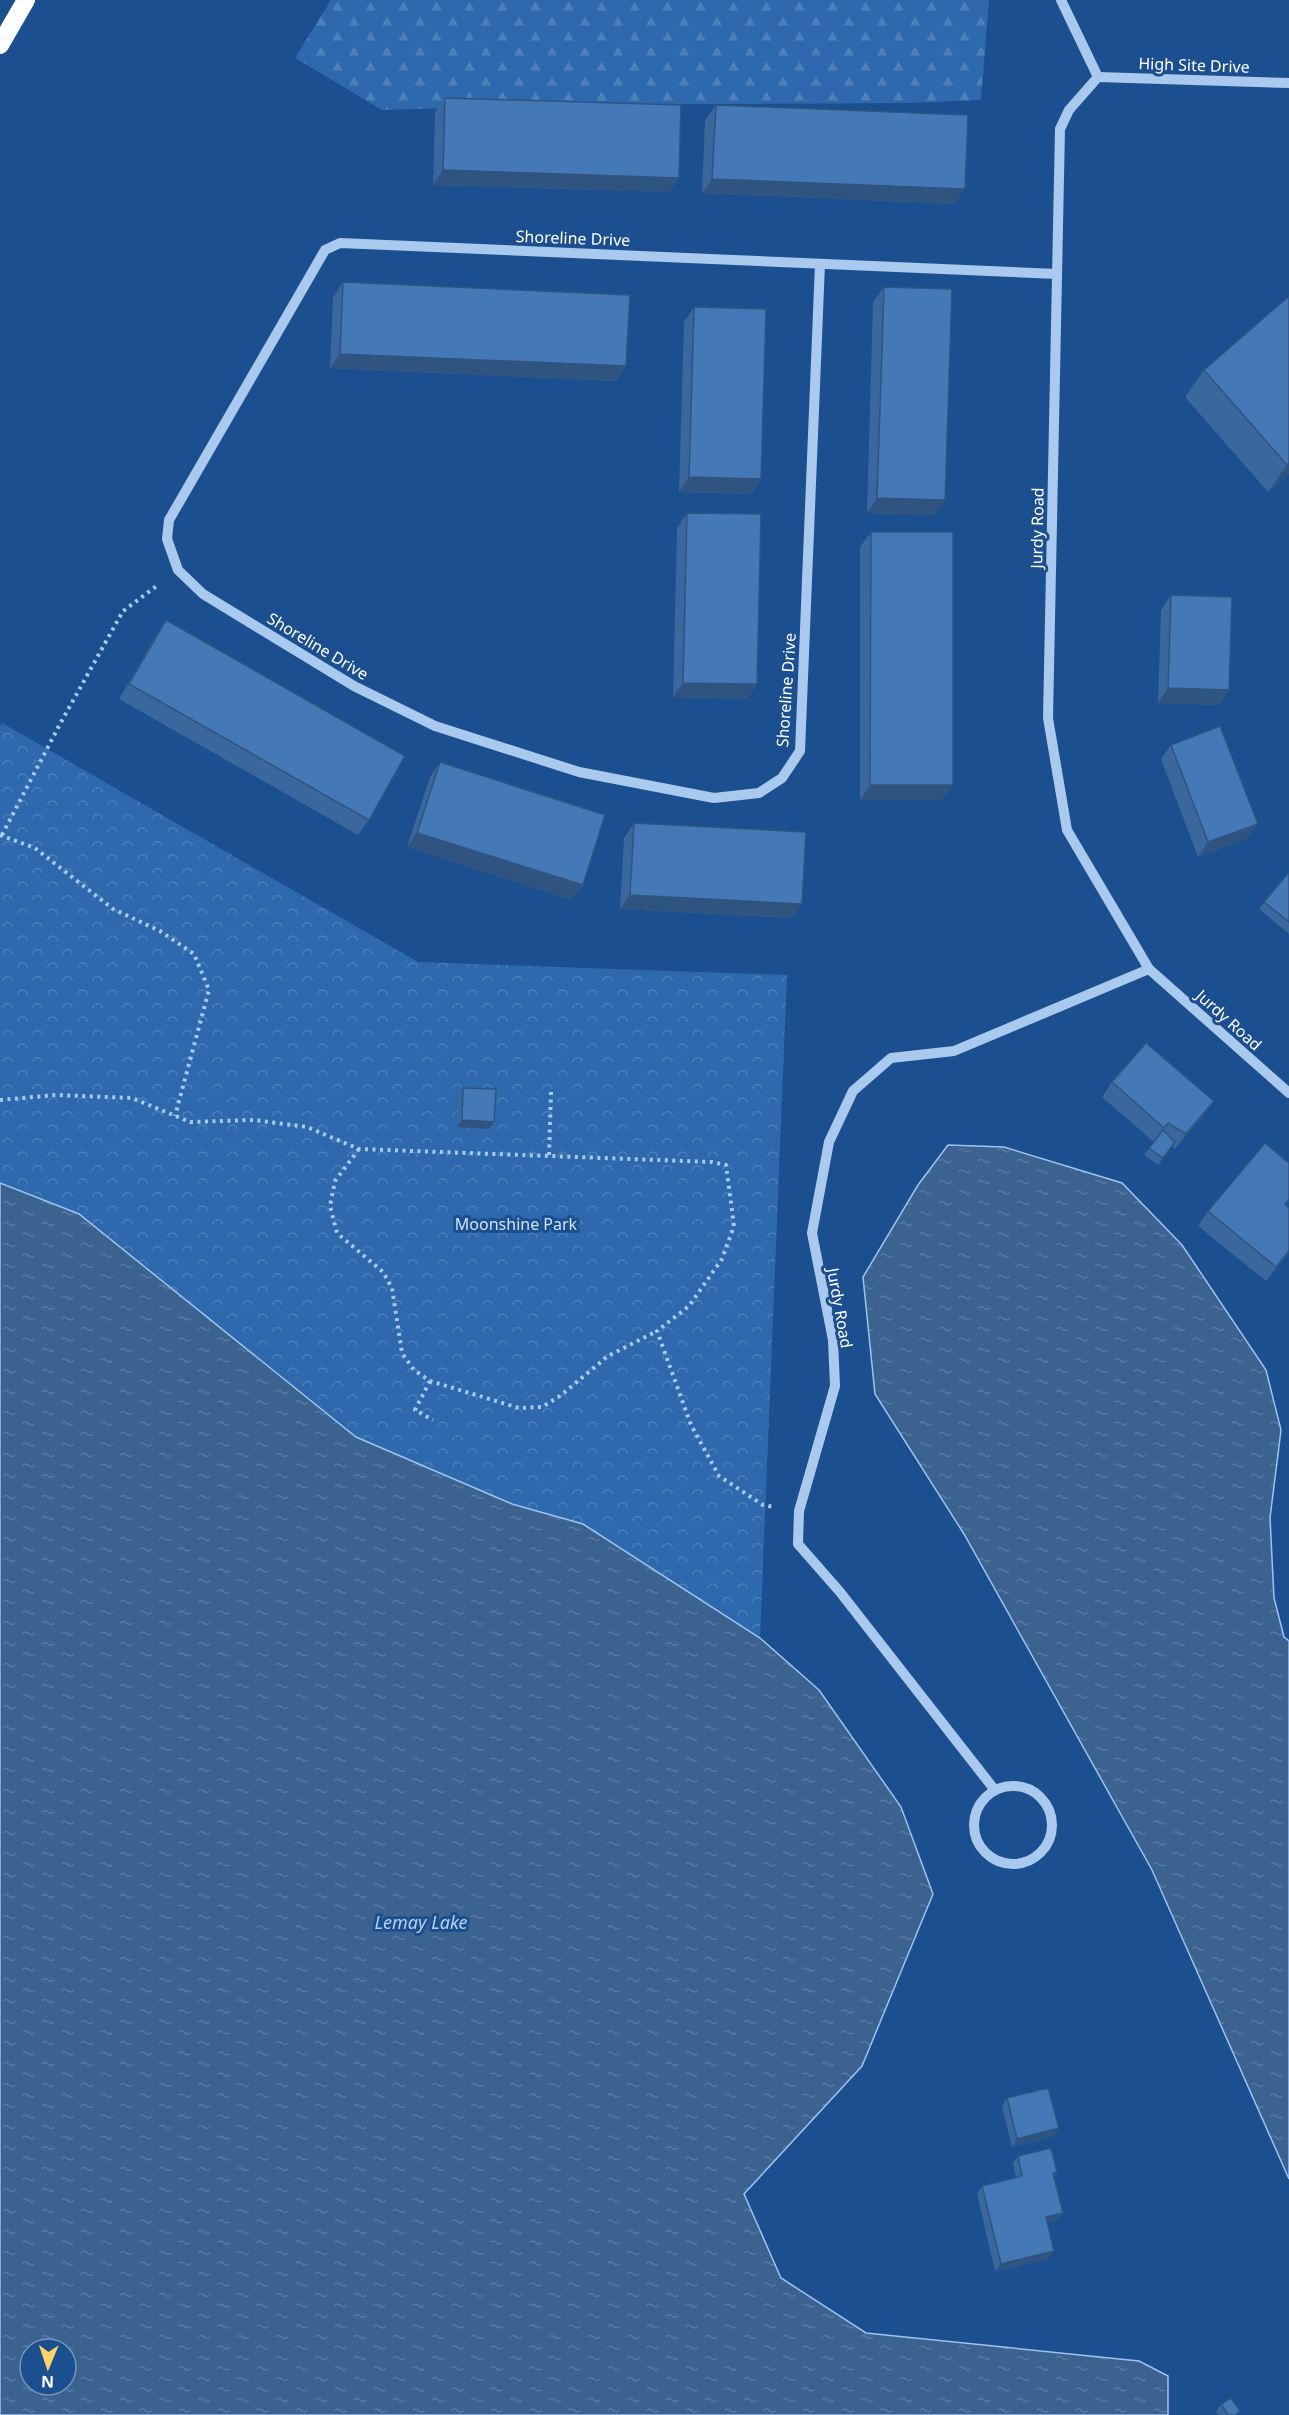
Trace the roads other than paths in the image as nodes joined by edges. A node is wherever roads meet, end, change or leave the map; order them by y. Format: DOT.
graph roads {
  1 [pos="26,0"];
  2 [pos="1061,0"];
  3 [pos="0,45"];
  4 [pos="1098,77"];
  5 [pos="1289,83"];
  6 [pos="820,264"];
  7 [pos="1057,274"];
  8 [pos="1149,969"];
  9 [pos="1289,1093"];
  10 [pos="994,1789"];
  1 -- 3 [label="highway"];
  2 -- 4 [label="street"];
  4 -- 5 [label="street, High Site Drive"];
  4 -- 7 [label="street, Jurdy Road"];
  6 -- 6 [label="street, Shoreline Drive"];
  6 -- 7 [label="street, Shoreline Drive"];
  7 -- 8 [label="street, Jurdy Road"];
  8 -- 9 [label="street, Jurdy Road"];
  8 -- 10 [label="street, Jurdy Road"];
  10 -- 10 [label="street"];
}
